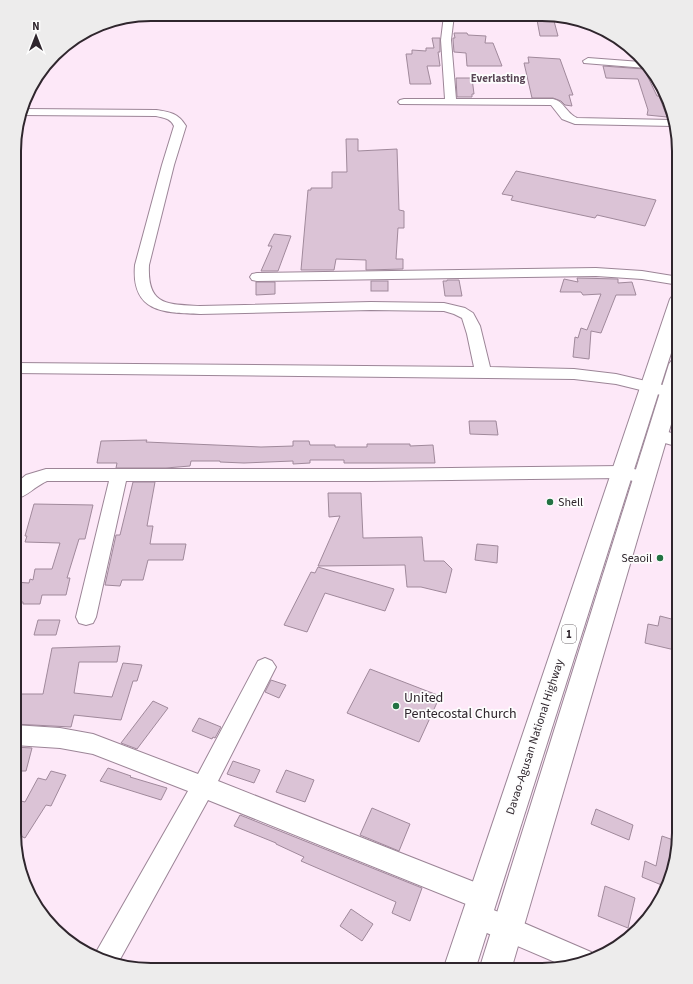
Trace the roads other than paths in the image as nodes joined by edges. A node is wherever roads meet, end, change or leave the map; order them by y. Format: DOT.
graph roads {
  1 [pos="448,21"];
  2 [pos="588,62"];
  3 [pos="640,65"];
  4 [pos="404,102"];
  5 [pos="451,102"];
  6 [pos="27,112"];
  7 [pos="669,123"];
  8 [pos="257,277"];
  9 [pos="672,280"];
  10 [pos="672,349"];
  11 [pos="21,368"];
  12 [pos="483,372"];
  13 [pos="672,379"];
  14 [pos="666,391"];
  15 [pos="668,438"];
  16 [pos="120,475"];
  17 [pos="633,475"];
  18 [pos="21,488"];
  19 [pos="86,617"];
  20 [pos="265,667"];
  21 [pos="21,735"];
  22 [pos="204,785"];
  23 [pos="480,907"];
  24 [pos="507,929"];
  25 [pos="108,955"];
  26 [pos="576,959"];
  27 [pos="461,963"];
  28 [pos="496,963"];
  1 -- 5 [label="street"];
  2 -- 3 [label="street"];
  4 -- 5 [label="street"];
  5 -- 7 [label="street"];
  6 -- 12 [label="street"];
  8 -- 9 [label="street"];
  10 -- 14 [label="highway, Davao-Agusan National Highway / 1"];
  11 -- 12 [label="street"];
  12 -- 14 [label="street"];
  13 -- 14 [label="highway, Davao-Agusan National Highway / 1"];
  14 -- 15 [label="highway, Davao-Agusan National Highway / 1"];
  14 -- 17 [label="highway, Davao-Agusan National Highway / 1"];
  15 -- 17 [label="highway, Davao-Agusan National Highway / 1"];
  16 -- 17 [label="street"];
  16 -- 18 [label="street"];
  16 -- 19 [label="street"];
  17 -- 23 [label="highway, Davao-Agusan National Highway / 1"];
  17 -- 24 [label="highway, Davao-Agusan National Highway / 1"];
  20 -- 22 [label="street"];
  21 -- 22 [label="street"];
  22 -- 23 [label="street"];
  22 -- 25 [label="street"];
  23 -- 24 [label="street"];
  23 -- 27 [label="highway, Davao-Agusan National Highway / 1"];
  24 -- 26 [label="street"];
  24 -- 28 [label="highway, Davao-Agusan National Highway / 1"];
}
